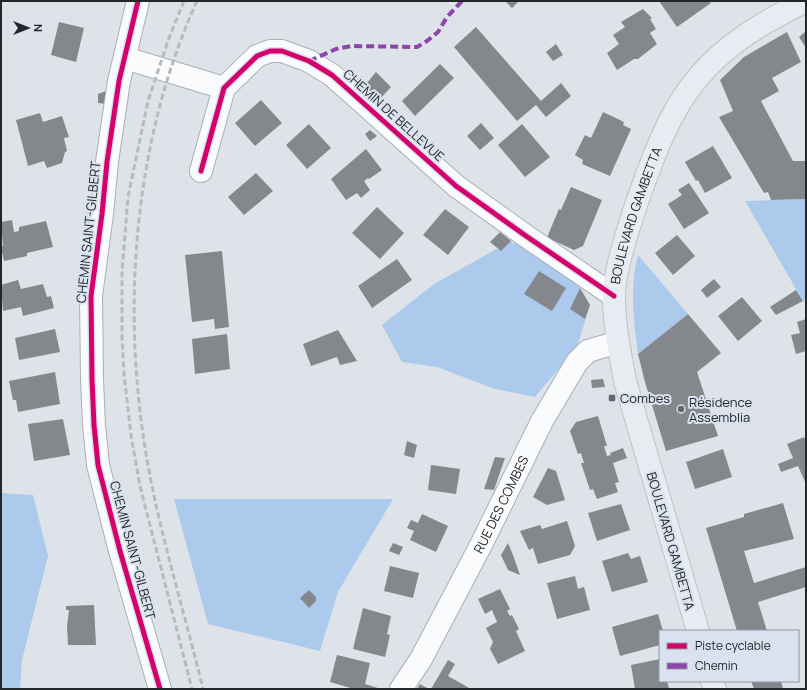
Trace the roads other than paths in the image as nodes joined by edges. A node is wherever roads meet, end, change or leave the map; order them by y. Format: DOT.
graph roads {
  1 [pos="138,1"];
  2 [pos="806,1"];
  3 [pos="125,58"];
  4 [pos="224,88"];
  5 [pos="201,171"];
  6 [pos="614,296"];
  7 [pos="618,342"];
  8 [pos="698,630"];
  9 [pos="160,689"];
  10 [pos="402,689"];
  1 -- 3 [label="street"];
  2 -- 6 [label="main road, BOULEVARD GAMBETTA"];
  3 -- 4 [label="street"];
  3 -- 9 [label="street, CHEMIN SAINT-GILBERT"];
  4 -- 5 [label="street"];
  4 -- 6 [label="street, CHEMIN DE BELLEVUE"];
  6 -- 7 [label="main road, BOULEVARD GAMBETTA"];
  7 -- 8 [label="main road, BOULEVARD GAMBETTA"];
  7 -- 10 [label="street, RUE DES COMBES"];
}
